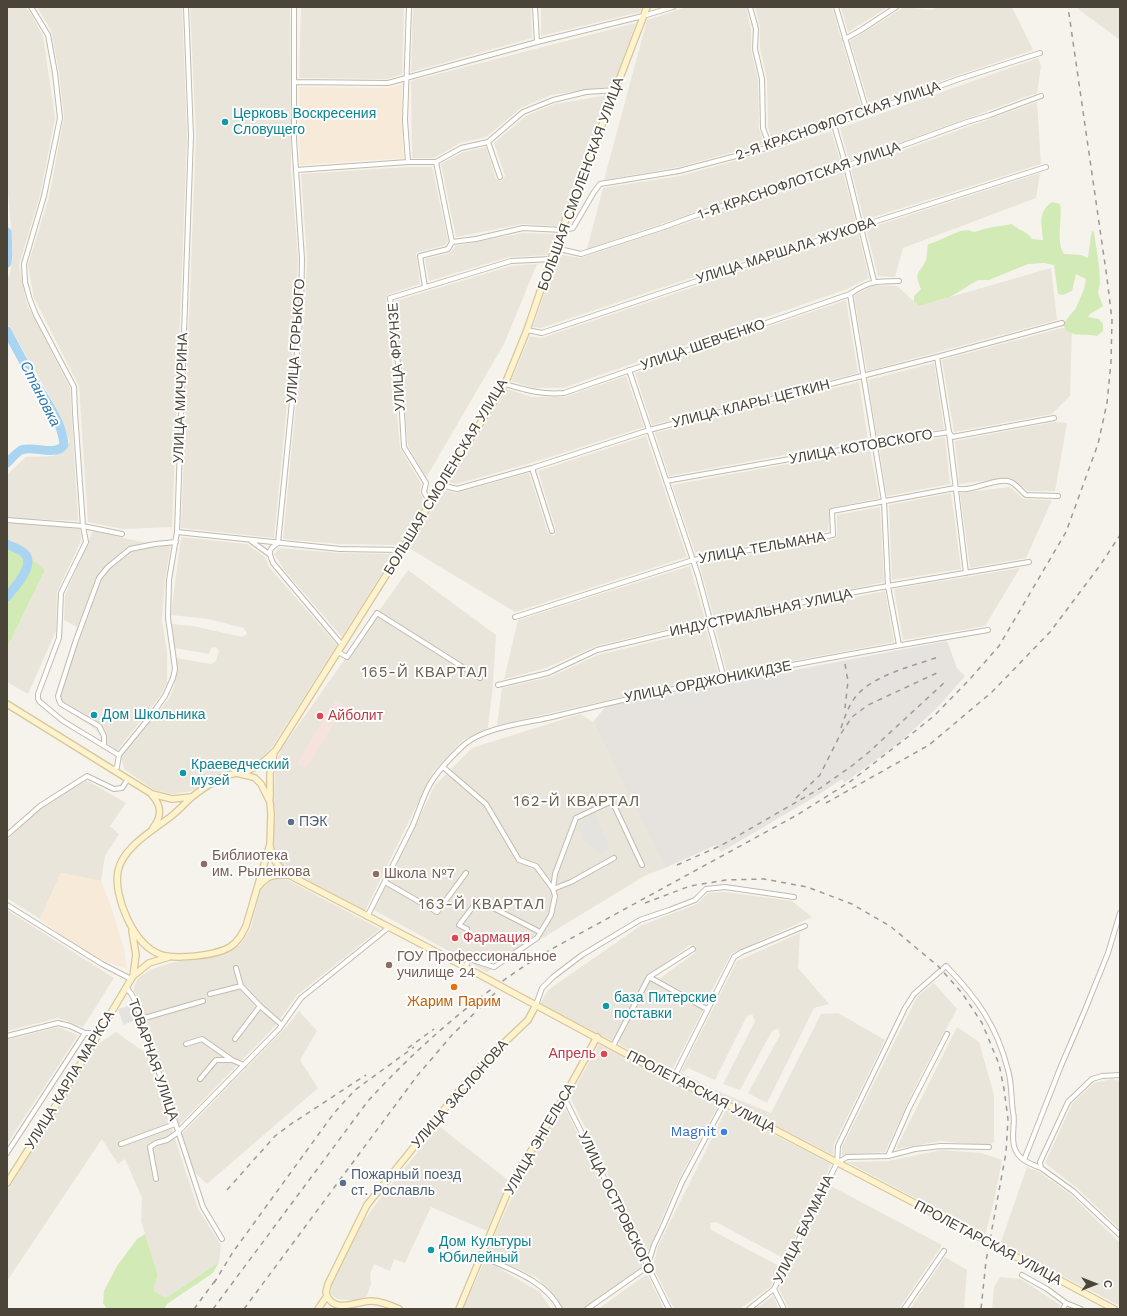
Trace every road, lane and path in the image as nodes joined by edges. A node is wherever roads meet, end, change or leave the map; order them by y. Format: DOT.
graph roads {
  1 [pos="32,7"];
  2 [pos="186,7"];
  3 [pos="294,7"];
  4 [pos="408,7"];
  5 [pos="535,7"];
  6 [pos="647,7"];
  7 [pos="672,7"];
  8 [pos="750,7"];
  9 [pos="836,7"];
  10 [pos="896,7"];
  11 [pos="643,16"];
  12 [pos="845,39"];
  13 [pos="537,42"];
  14 [pos="1040,53"];
  15 [pos="407,78"];
  16 [pos="294,82"];
  17 [pos="616,90"];
  18 [pos="1042,96"];
  19 [pos="867,112"];
  20 [pos="834,125"];
  21 [pos="488,142"];
  22 [pos="770,147"];
  23 [pos="408,162"];
  24 [pos="436,162"];
  25 [pos="846,166"];
  26 [pos="1046,167"];
  27 [pos="296,170"];
  28 [pos="500,177"];
  29 [pos="861,226"];
  30 [pos="562,230"];
  31 [pos="452,242"];
  32 [pos="555,248"];
  33 [pos="552,259"];
  34 [pos="874,281"];
  35 [pos="899,281"];
  36 [pos="425,287"];
  37 [pos="850,294"];
  38 [pos="1062,323"];
  39 [pos="527,330"];
  40 [pos="937,357"];
  41 [pos="629,370"];
  42 [pos="863,376"];
  43 [pos="505,384"];
  44 [pos="1054,418"];
  45 [pos="649,430"];
  46 [pos="949,432"];
  47 [pos="874,444"];
  48 [pos="532,468"];
  49 [pos="666,482"];
  50 [pos="442,485"];
  51 [pos="955,488"];
  52 [pos="1058,496"];
  53 [pos="884,501"];
  54 [pos="430,503"];
  55 [pos="7,520"];
  56 [pos="83,526"];
  57 [pos="177,532"];
  58 [pos="552,532"];
  59 [pos="122,534"];
  60 [pos="248,540"];
  61 [pos="176,542"];
  62 [pos="278,543"];
  63 [pos="402,550"];
  64 [pos="269,554"];
  65 [pos="693,560"];
  66 [pos="1029,562"];
  67 [pos="966,573"];
  68 [pos="888,586"];
  69 [pos="515,617"];
  70 [pos="709,623"];
  71 [pos="988,630"];
  72 [pos="342,645"];
  73 [pos="899,645"];
  74 [pos="338,652"];
  75 [pos="480,678"];
  76 [pos="724,678"];
  77 [pos="498,685"];
  78 [pos="7,704"];
  79 [pos="104,746"];
  80 [pos="276,750"];
  81 [pos="119,755"];
  82 [pos="443,767"];
  83 [pos="114,770"];
  84 [pos="236,773"];
  85 [pos="128,779"];
  86 [pos="152,794"];
  87 [pos="191,797"];
  88 [pos="270,802"];
  89 [pos="152,830"];
  90 [pos="7,835"];
  91 [pos="270,844"];
  92 [pos="614,858"];
  93 [pos="642,865"];
  94 [pos="466,873"];
  95 [pos="289,876"];
  96 [pos="385,882"];
  97 [pos="257,890"];
  98 [pos="553,890"];
  99 [pos="794,897"];
  100 [pos="7,905"];
  101 [pos="1120,913"];
  102 [pos="367,917"];
  103 [pos="130,925"];
  104 [pos="805,926"];
  105 [pos="388,928"];
  106 [pos="467,929"];
  107 [pos="540,932"];
  108 [pos="693,949"];
  109 [pos="171,957"];
  110 [pos="465,967"];
  111 [pos="236,968"];
  112 [pos="132,977"];
  113 [pos="649,977"];
  114 [pos="241,986"];
  115 [pos="126,987"];
  116 [pos="210,994"];
  117 [pos="203,1001"];
  118 [pos="536,1005"];
  119 [pos="260,1006"];
  120 [pos="707,1009"];
  121 [pos="141,1019"];
  122 [pos="282,1025"];
  123 [pos="85,1033"];
  124 [pos="98,1033"];
  125 [pos="947,1034"];
  126 [pos="7,1036"];
  127 [pos="597,1037"];
  128 [pos="235,1039"];
  129 [pos="186,1044"];
  130 [pos="614,1046"];
  131 [pos="232,1060"];
  132 [pos="244,1065"];
  133 [pos="1120,1075"];
  134 [pos="672,1078"];
  135 [pos="200,1079"];
  136 [pos="564,1097"];
  137 [pos="724,1104"];
  138 [pos="175,1124"];
  139 [pos="178,1133"];
  140 [pos="121,1144"];
  141 [pos="989,1148"];
  142 [pos="7,1152"];
  143 [pos="888,1156"];
  144 [pos="1024,1160"];
  145 [pos="837,1163"];
  146 [pos="1041,1168"];
  147 [pos="156,1178"];
  148 [pos="7,1183"];
  149 [pos="1120,1235"];
  150 [pos="222,1239"];
  151 [pos="944,1251"];
  152 [pos="481,1256"];
  153 [pos="647,1267"];
  154 [pos="1022,1275"];
  155 [pos="774,1289"];
  156 [pos="327,1296"];
  157 [pos="1066,1303"];
  158 [pos="318,1309"];
  159 [pos="399,1309"];
  160 [pos="459,1309"];
  161 [pos="560,1309"];
  162 [pos="587,1309"];
  163 [pos="669,1309"];
  164 [pos="749,1309"];
  165 [pos="784,1309"];
  166 [pos="904,1309"];
  167 [pos="1064,1309"];
  168 [pos="1081,1309"];
  169 [pos="1114,1309"];
  1 -- 56 [label="street"];
  2 -- 57 [label="street, УЛИЦА МИЧУРИНА"];
  3 -- 16 [label="street, УЛИЦА ГОРЬКОГО"];
  4 -- 15 [label="street"];
  5 -- 13 [label="street"];
  6 -- 11 [label="main road, БОЛЬШАЯ СМОЛЕНСКАЯ УЛИЦА"];
  7 -- 11 [label="street"];
  8 -- 22 [label="street"];
  9 -- 12 [label="street"];
  10 -- 12 [label="street"];
  11 -- 13 [label="street"];
  11 -- 17 [label="main road, БОЛЬШАЯ СМОЛЕНСКАЯ УЛИЦА"];
  12 -- 19 [label="street"];
  13 -- 15 [label="street"];
  14 -- 19 [label="street, 2-Я КРАСНОФЛОТСКАЯ УЛИЦА"];
  15 -- 16 [label="street"];
  15 -- 23 [label="street"];
  16 -- 27 [label="street, УЛИЦА ГОРЬКОГО"];
  17 -- 21 [label="street"];
  17 -- 30 [label="main road, БОЛЬШАЯ СМОЛЕНСКАЯ УЛИЦА"];
  18 -- 25 [label="street, 1-Я КРАСНОФЛОТСКАЯ УЛИЦА"];
  19 -- 20 [label="street, 2-Я КРАСНОФЛОТСКАЯ УЛИЦА"];
  20 -- 22 [label="street, 2-Я КРАСНОФЛОТСКАЯ УЛИЦА"];
  20 -- 25 [label="street"];
  21 -- 24 [label="street"];
  21 -- 28 [label="street"];
  22 -- 30 [label="street, 2-Я КРАСНОФЛОТСКАЯ УЛИЦА"];
  23 -- 24 [label="street"];
  23 -- 27 [label="street"];
  24 -- 31 [label="street"];
  25 -- 29 [label="street"];
  25 -- 32 [label="street, 1-Я КРАСНОФЛОТСКАЯ УЛИЦА"];
  26 -- 29 [label="street, УЛИЦА МАРШАЛА ЖУКОВА"];
  27 -- 62 [label="street, УЛИЦА ГОРЬКОГО"];
  29 -- 34 [label="street"];
  29 -- 39 [label="street, УЛИЦА МАРШАЛА ЖУКОВА"];
  30 -- 31 [label="street"];
  30 -- 32 [label="main road, БОЛЬШАЯ СМОЛЕНСКАЯ УЛИЦА"];
  31 -- 36 [label="street"];
  32 -- 33 [label="main road, БОЛЬШАЯ СМОЛЕНСКАЯ УЛИЦА"];
  33 -- 36 [label="street, УЛИЦА ФРУНЗЕ"];
  33 -- 39 [label="main road, БОЛЬШАЯ СМОЛЕНСКАЯ УЛИЦА"];
  34 -- 35 [label="street, УЛИЦА ШЕВЧЕНКО"];
  34 -- 37 [label="street, УЛИЦА ШЕВЧЕНКО"];
  36 -- 54 [label="street, УЛИЦА ФРУНЗЕ"];
  37 -- 41 [label="street, УЛИЦА ШЕВЧЕНКО"];
  37 -- 42 [label="street"];
  38 -- 40 [label="street, УЛИЦА КЛАРЫ ЦЕТКИН"];
  39 -- 43 [label="main road, БОЛЬШАЯ СМОЛЕНСКАЯ УЛИЦА"];
  40 -- 42 [label="street, УЛИЦА КЛАРЫ ЦЕТКИН"];
  40 -- 46 [label="street"];
  41 -- 43 [label="street, УЛИЦА ШЕВЧЕНКО"];
  41 -- 45 [label="street"];
  42 -- 45 [label="street, УЛИЦА КЛАРЫ ЦЕТКИН"];
  42 -- 47 [label="street"];
  43 -- 50 [label="main road, БОЛЬШАЯ СМОЛЕНСКАЯ УЛИЦА"];
  44 -- 46 [label="street, УЛИЦА КОТОВСКОГО"];
  45 -- 48 [label="street, УЛИЦА КЛАРЫ ЦЕТКИН"];
  45 -- 49 [label="street"];
  46 -- 47 [label="street, УЛИЦА КОТОВСКОГО"];
  46 -- 51 [label="street"];
  47 -- 49 [label="street, УЛИЦА КОТОВСКОГО"];
  47 -- 53 [label="street"];
  48 -- 50 [label="street, УЛИЦА КЛАРЫ ЦЕТКИН"];
  48 -- 58 [label="street"];
  49 -- 65 [label="street"];
  50 -- 54 [label="main road, БОЛЬШАЯ СМОЛЕНСКАЯ УЛИЦА"];
  51 -- 52 [label="street, УЛИЦА ТЕЛЬМАНА"];
  51 -- 53 [label="street, УЛИЦА ТЕЛЬМАНА"];
  51 -- 67 [label="street"];
  53 -- 65 [label="street, УЛИЦА ТЕЛЬМАНА"];
  53 -- 68 [label="street"];
  54 -- 63 [label="main road, БОЛЬШАЯ СМОЛЕНСКАЯ УЛИЦА"];
  55 -- 56 [label="street"];
  56 -- 59 [label="street"];
  56 -- 79 [label="street"];
  57 -- 60 [label="street"];
  57 -- 61 [label="street, УЛИЦА МИЧУРИНА"];
  60 -- 62 [label="street"];
  60 -- 64 [label="street"];
  61 -- 79 [label="street"];
  61 -- 81 [label="street, УЛИЦА МИЧУРИНА"];
  62 -- 63 [label="street"];
  62 -- 64 [label="street"];
  63 -- 72 [label="main road, БОЛЬШАЯ СМОЛЕНСКАЯ УЛИЦА"];
  64 -- 72 [label="street"];
  65 -- 69 [label="street, УЛИЦА ТЕЛЬМАНА"];
  65 -- 70 [label="street"];
  66 -- 67 [label="street, ИНДУСТРИАЛЬНАЯ УЛИЦА"];
  67 -- 68 [label="street, ИНДУСТРИАЛЬНАЯ УЛИЦА"];
  68 -- 70 [label="street, ИНДУСТРИАЛЬНАЯ УЛИЦА"];
  68 -- 73 [label="street"];
  70 -- 76 [label="street"];
  70 -- 77 [label="street, ИНДУСТРИАЛЬНАЯ УЛИЦА"];
  71 -- 73 [label="street, УЛИЦА ОРДЖОНИКИДЗЕ"];
  72 -- 74 [label="main road, БОЛЬШАЯ СМОЛЕНСКАЯ УЛИЦА"];
  73 -- 76 [label="street, УЛИЦА ОРДЖОНИКИДЗЕ"];
  74 -- 75 [label="street"];
  74 -- 80 [label="main road, БОЛЬШАЯ СМОЛЕНСКАЯ УЛИЦА"];
  76 -- 82 [label="street, УЛИЦА ОРДЖОНИКИДЗЕ"];
  78 -- 83 [label="main road"];
  79 -- 81 [label="street"];
  80 -- 84 [label="main road, БОЛЬШАЯ СМОЛЕНСКАЯ УЛИЦА"];
  80 -- 88 [label="main road, БОЛЬШАЯ СМОЛЕНСКАЯ УЛИЦА"];
  81 -- 83 [label="street, УЛИЦА МИЧУРИНА"];
  82 -- 96 [label="street, УЛИЦА ОРДЖОНИКИДЗЕ"];
  82 -- 98 [label="street"];
  83 -- 85 [label="main road"];
  84 -- 87 [label="main road, БОЛЬШАЯ СМОЛЕНСКАЯ УЛИЦА"];
  84 -- 88 [label="main road"];
  85 -- 86 [label="main road"];
  85 -- 90 [label="street"];
  86 -- 87 [label="main road"];
  86 -- 89 [label="main road"];
  87 -- 89 [label="main road, БОЛЬШАЯ СМОЛЕНСКАЯ УЛИЦА"];
  88 -- 91 [label="main road, БОЛЬШАЯ СМОЛЕНСКАЯ УЛИЦА"];
  89 -- 103 [label="main road, БОЛЬШАЯ СМОЛЕНСКАЯ УЛИЦА"];
  91 -- 95 [label="main road, ПРОЛЕТАРСКАЯ УЛИЦА"];
  91 -- 97 [label="main road"];
  92 -- 98 [label="street"];
  93 -- 98 [label="street"];
  94 -- 96 [label="street"];
  95 -- 97 [label="main road"];
  95 -- 102 [label="main road, ПРОЛЕТАРСКАЯ УЛИЦА"];
  96 -- 102 [label="street, УЛИЦА ОРДЖОНИКИДЗЕ"];
  97 -- 109 [label="main road"];
  98 -- 107 [label="street"];
  99 -- 118 [label="street"];
  100 -- 112 [label="street"];
  101 -- 144 [label="street"];
  102 -- 105 [label="main road, ПРОЛЕТАРСКАЯ УЛИЦА"];
  103 -- 109 [label="main road"];
  103 -- 112 [label="main road, УЛИЦА КАРЛА МАРКСА"];
  104 -- 120 [label="street"];
  105 -- 110 [label="main road, ПРОЛЕТАРСКАЯ УЛИЦА"];
  105 -- 122 [label="street, ТОВАРНАЯ УЛИЦА"];
  106 -- 107 [label="street"];
  107 -- 110 [label="street"];
  108 -- 113 [label="street"];
  109 -- 112 [label="main road, УЛИЦА КАРЛА МАРКСА"];
  110 -- 118 [label="main road, ПРОЛЕТАРСКАЯ УЛИЦА, bridge"];
  111 -- 114 [label="street"];
  112 -- 115 [label="main road, УЛИЦА КАРЛА МАРКСА"];
  113 -- 120 [label="street"];
  113 -- 130 [label="street"];
  114 -- 116 [label="street"];
  114 -- 119 [label="street"];
  115 -- 121 [label="street, ТОВАРНАЯ УЛИЦА"];
  115 -- 124 [label="main road, УЛИЦА КАРЛА МАРКСА"];
  117 -- 121 [label="street"];
  118 -- 127 [label="main road, ПРОЛЕТАРСКАЯ УЛИЦА"];
  118 -- 156 [label="main road, УЛИЦА ЗАСЛОНОВА"];
  119 -- 122 [label="street"];
  119 -- 128 [label="street"];
  120 -- 134 [label="street"];
  121 -- 138 [label="street, ТОВАРНАЯ УЛИЦА"];
  122 -- 132 [label="street, ТОВАРНАЯ УЛИЦА"];
  123 -- 124 [label="street"];
  123 -- 126 [label="street"];
  123 -- 142 [label="street, УЛИЦА КАРЛА МАРКСА"];
  124 -- 148 [label="main road, УЛИЦА КАРЛА МАРКСА"];
  125 -- 143 [label="street"];
  127 -- 130 [label="main road, ПРОЛЕТАРСКАЯ УЛИЦА"];
  127 -- 136 [label="main road, УЛИЦА ЭНГЕЛЬСА"];
  129 -- 131 [label="street"];
  130 -- 134 [label="main road, ПРОЛЕТАРСКАЯ УЛИЦА"];
  131 -- 132 [label="street"];
  131 -- 135 [label="street"];
  132 -- 139 [label="street, ТОВАРНАЯ УЛИЦА"];
  133 -- 146 [label="street"];
  134 -- 137 [label="main road, ПРОЛЕТАРСКАЯ УЛИЦА"];
  136 -- 152 [label="main road, УЛИЦА ЭНГЕЛЬСА"];
  136 -- 153 [label="street, УЛИЦА ОСТРОВСКОГО"];
  137 -- 145 [label="main road, ПРОЛЕТАРСКАЯ УЛИЦА"];
  137 -- 153 [label="street"];
  138 -- 139 [label="street, ТОВАРНАЯ УЛИЦА"];
  138 -- 140 [label="street"];
  139 -- 147 [label="street, ТОВАРНАЯ УЛИЦА"];
  139 -- 150 [label="street, ТОВАРНАЯ УЛИЦА"];
  141 -- 143 [label="street"];
  143 -- 145 [label="street"];
  144 -- 145 [label="street, УЛИЦА БАУМАНА"];
  144 -- 146 [label="street"];
  145 -- 155 [label="street, УЛИЦА БАУМАНА"];
  145 -- 169 [label="main road, ПРОЛЕТАРСКАЯ УЛИЦА, bridge"];
  146 -- 149 [label="street"];
  151 -- 166 [label="street"];
  152 -- 160 [label="main road, УЛИЦА ЭНГЕЛЬСА"];
  152 -- 161 [label="street"];
  153 -- 162 [label="street"];
  153 -- 163 [label="street, УЛИЦА ОСТРОВСКОГО"];
  154 -- 157 [label="street, ПРОЛЕТАРСКАЯ УЛИЦА"];
  155 -- 164 [label="street, УЛИЦА БАУМАНА"];
  155 -- 165 [label="street"];
  156 -- 158 [label="main road, УЛИЦА ЗАСЛОНОВА"];
  156 -- 159 [label="main road"];
  157 -- 167 [label="street"];
  157 -- 168 [label="street, ПРОЛЕТАРСКАЯ УЛИЦА"];
}
